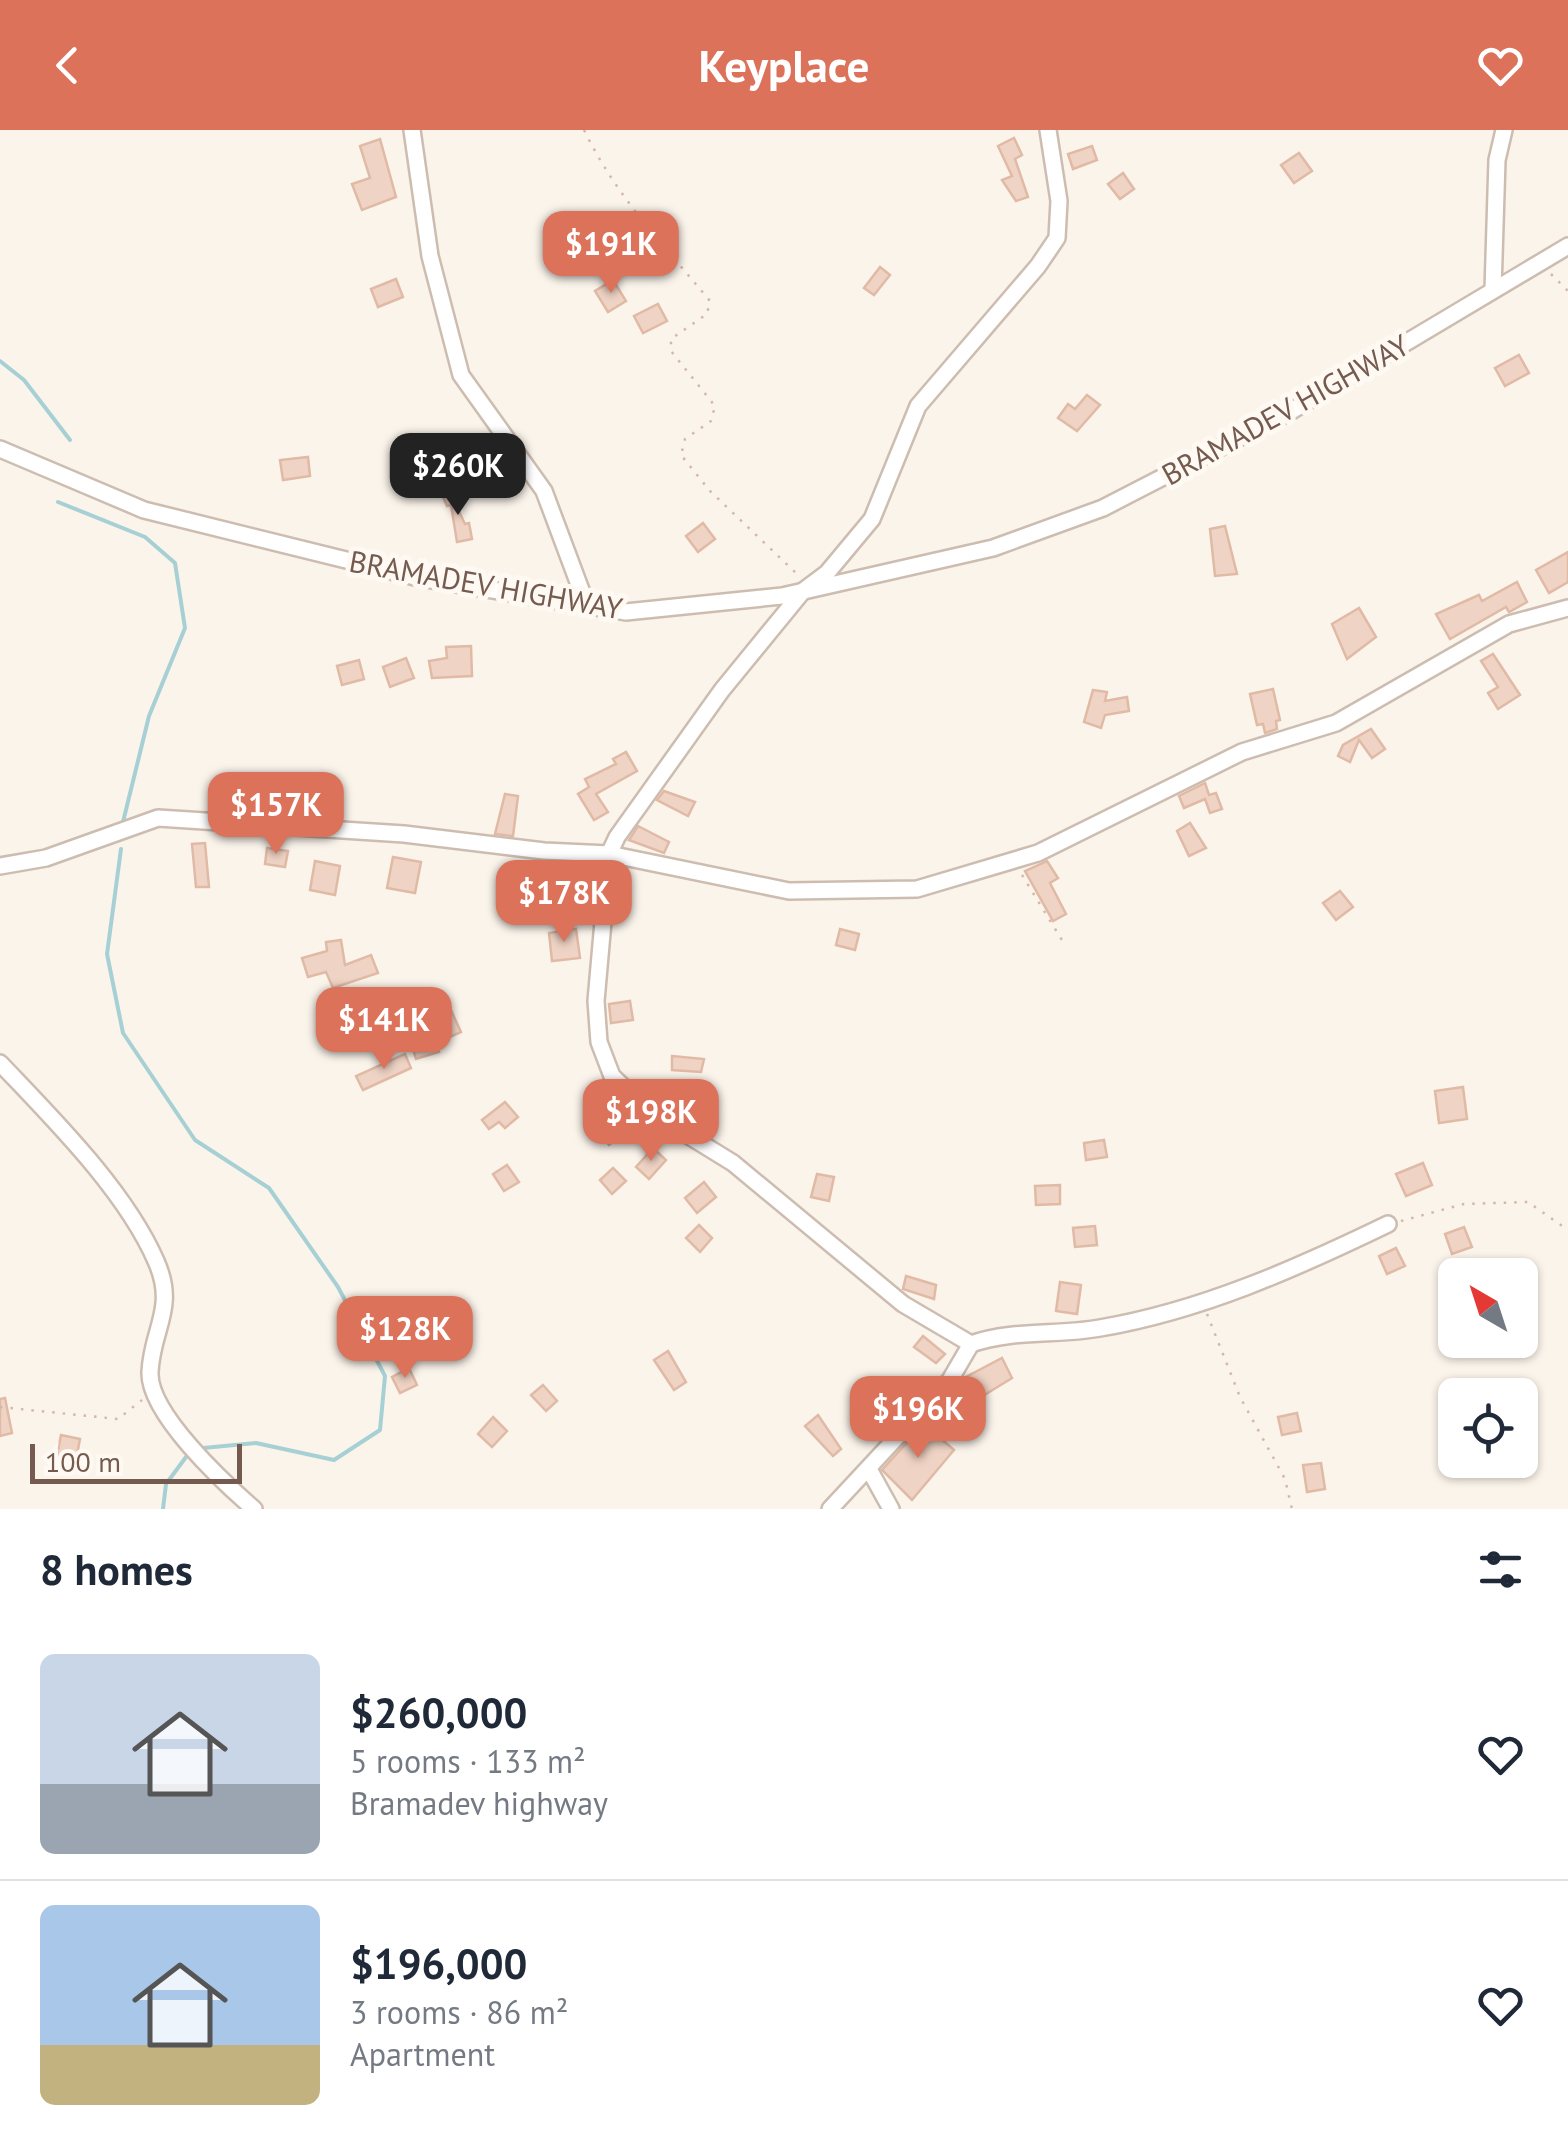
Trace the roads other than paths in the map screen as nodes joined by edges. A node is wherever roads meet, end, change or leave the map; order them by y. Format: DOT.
graph roads {
  1 [pos="412,130"];
  2 [pos="1048,130"];
  3 [pos="1504,130"];
  4 [pos="1568,246"];
  5 [pos="1493,290"];
  6 [pos="0,449"];
  7 [pos="807,588"];
  8 [pos="587,606"];
  9 [pos="1568,608"];
  10 [pos="609,854"];
  11 [pos="0,866"];
  12 [pos="0,1063"];
  13 [pos="1388,1224"];
  14 [pos="971,1344"];
  15 [pos="870,1471"];
  16 [pos="254,1509"];
  17 [pos="830,1509"];
  18 [pos="891,1509"];
  1 -- 8 [label="street"];
  2 -- 7 [label="street"];
  3 -- 5 [label="street"];
  4 -- 5 [label="street, BRAMADEV HIGHWAY"];
  5 -- 7 [label="street, BRAMADEV HIGHWAY"];
  6 -- 8 [label="street, BRAMADEV HIGHWAY"];
  7 -- 8 [label="street, BRAMADEV HIGHWAY"];
  7 -- 10 [label="street"];
  9 -- 10 [label="street"];
  10 -- 11 [label="street"];
  10 -- 14 [label="street"];
  12 -- 16 [label="street"];
  13 -- 14 [label="street"];
  14 -- 15 [label="street"];
  15 -- 17 [label="street"];
  15 -- 18 [label="street"];
}
